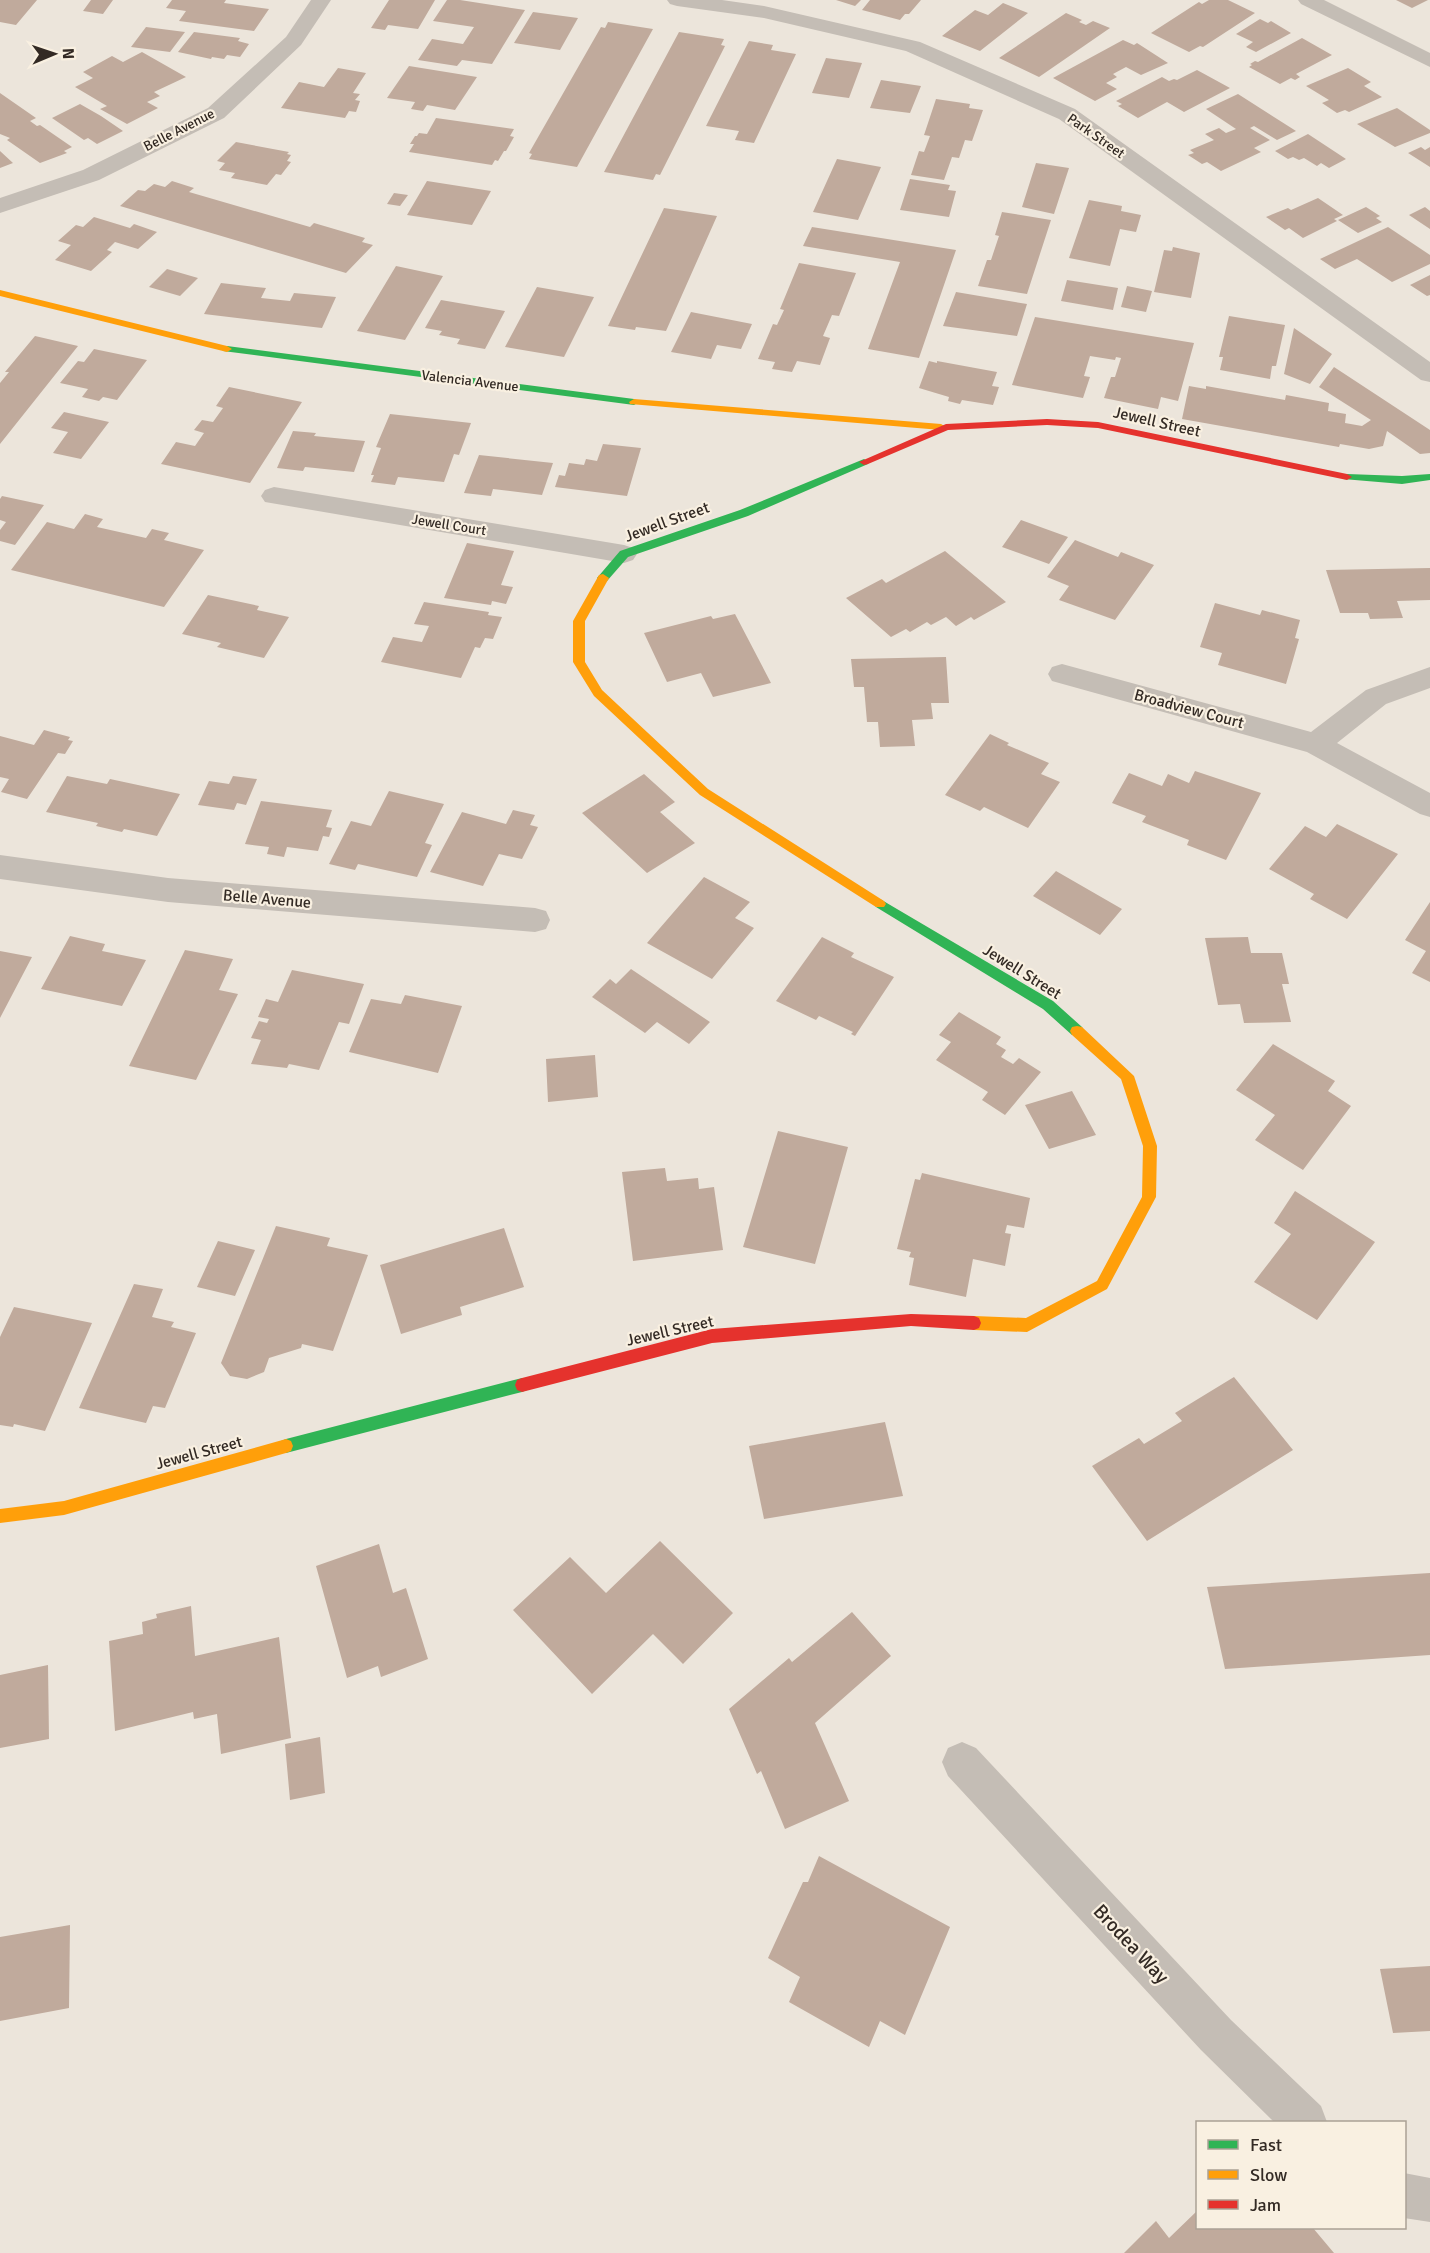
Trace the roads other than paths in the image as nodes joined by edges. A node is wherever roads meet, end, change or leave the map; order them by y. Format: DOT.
graph roads {
  1 [pos="321,0"];
  2 [pos="676,0"];
  3 [pos="1308,0"];
  4 [pos="1430,61"];
  5 [pos="0,206"];
  6 [pos="0,293"];
  7 [pos="1430,374"];
  8 [pos="946,427"];
  9 [pos="1430,477"];
  10 [pos="274,496"];
  11 [pos="624,554"];
  12 [pos="1062,674"];
  13 [pos="1430,677"];
  14 [pos="1316,744"];
  15 [pos="1430,806"];
  16 [pos="0,867"];
  17 [pos="536,920"];
  18 [pos="0,1516"];
  19 [pos="962,1762"];
  20 [pos="1304,2121"];
  21 [pos="1406,2195"];
  22 [pos="1430,2200"];
  1 -- 5 [label="street, Belle Avenue"];
  2 -- 7 [label="street, Park Street"];
  3 -- 4 [label="street"];
  6 -- 8 [label="street, Valencia Avenue"];
  8 -- 9 [label="street, Jewell Street"];
  8 -- 11 [label="street, Jewell Street"];
  10 -- 11 [label="street, Jewell Court"];
  11 -- 18 [label="street, Jewell Street"];
  12 -- 14 [label="street, Broadview Court"];
  13 -- 14 [label="street"];
  14 -- 15 [label="street, Broadview Court"];
  16 -- 17 [label="street, Belle Avenue"];
  19 -- 20 [label="street, Brodea Way"];
  21 -- 22 [label="street"];
}
